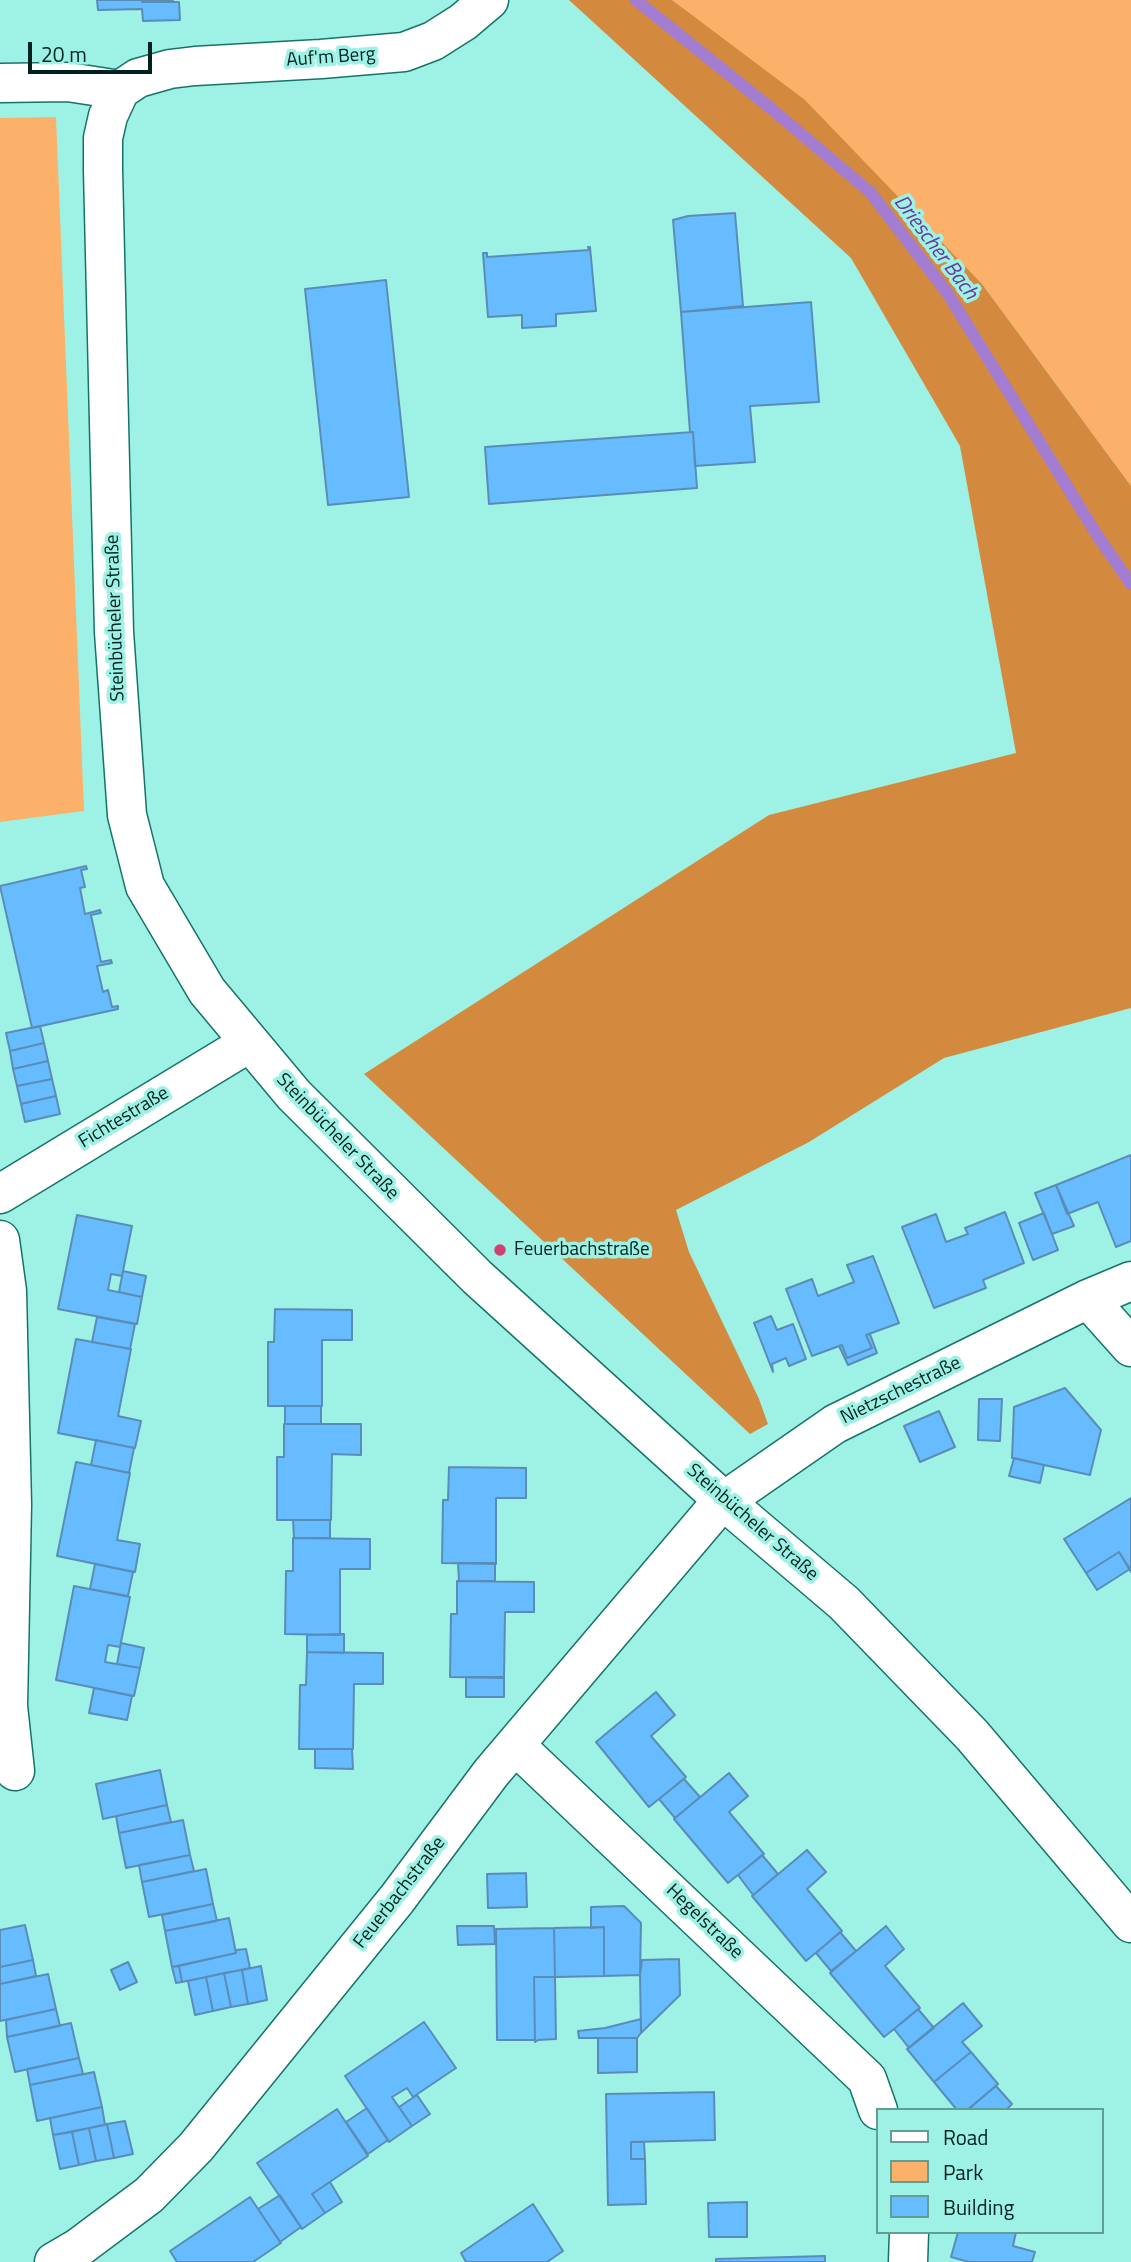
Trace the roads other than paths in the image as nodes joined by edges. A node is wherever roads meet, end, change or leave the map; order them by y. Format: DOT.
graph roads {
  1 [pos="489,0"];
  2 [pos="0,83"];
  3 [pos="120,90"];
  4 [pos="249,1043"];
  5 [pos="0,1194"];
  6 [pos="0,1240"];
  7 [pos="1131,1281"];
  8 [pos="1088,1299"];
  9 [pos="1131,1347"];
  10 [pos="724,1501"];
  11 [pos="515,1745"];
  12 [pos="15,1771"];
  13 [pos="1131,1923"];
  14 [pos="877,2108"];
  15 [pos="909,2234"];
  16 [pos="54,2262"];
  17 [pos="908,2262"];
  1 -- 3 [label="street, Auf'm Berg"];
  2 -- 3 [label="street"];
  3 -- 4 [label="street, Steinbücheler Straße"];
  4 -- 5 [label="street, Fichtestraße"];
  4 -- 10 [label="street, Steinbücheler Straße"];
  6 -- 12 [label="street"];
  7 -- 8 [label="street, Nietzschestraße"];
  8 -- 9 [label="street"];
  8 -- 10 [label="street, Nietzschestraße"];
  10 -- 11 [label="street, Feuerbachstraße"];
  10 -- 13 [label="street, Steinbücheler Straße"];
  11 -- 14 [label="street, Hegelstraße"];
  11 -- 16 [label="street, Feuerbachstraße"];
  15 -- 17 [label="street"];
}
